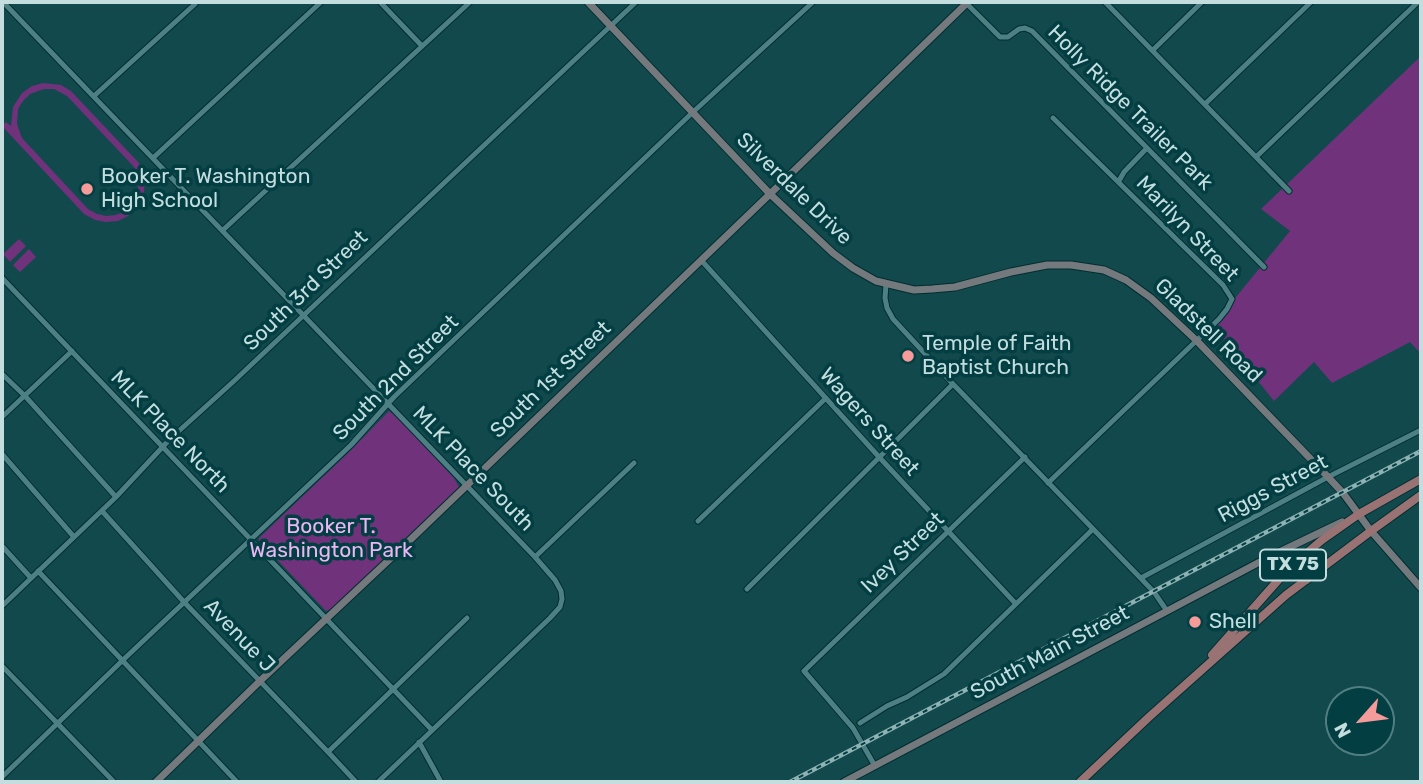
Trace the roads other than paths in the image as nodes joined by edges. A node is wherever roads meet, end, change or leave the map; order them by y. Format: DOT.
graph roads {
  1 [pos="3,2"];
  2 [pos="321,2"];
  3 [pos="380,2"];
  4 [pos="470,2"];
  5 [pos="588,2"];
  6 [pos="636,2"];
  7 [pos="813,2"];
  8 [pos="1105,2"];
  9 [pos="1202,2"];
  10 [pos="1311,2"];
  11 [pos="1418,2"];
  12 [pos="967,3"];
  13 [pos="195,4"];
  14 [pos="610,25"];
  15 [pos="422,46"];
  16 [pos="1153,50"];
  17 [pos="94,96"];
  18 [pos="1205,104"];
  19 [pos="692,113"];
  20 [pos="1053,118"];
  21 [pos="1147,148"];
  22 [pos="1256,157"];
  23 [pos="153,158"];
  24 [pos="1119,181"];
  25 [pos="1289,191"];
  26 [pos="770,194"];
  27 [pos="223,230"];
  28 [pos="701,260"];
  29 [pos="1264,267"];
  30 [pos="2,278"];
  31 [pos="886,284"];
  32 [pos="303,314"];
  33 [pos="1197,341"];
  34 [pos="72,351"];
  35 [pos="2,374"];
  36 [pos="953,384"];
  37 [pos="25,396"];
  38 [pos="826,398"];
  39 [pos="388,404"];
  40 [pos="2,417"];
  41 [pos="1421,430"];
  42 [pos="163,447"];
  43 [pos="2,454"];
  44 [pos="879,457"];
  45 [pos="1025,457"];
  46 [pos="634,463"];
  47 [pos="1328,477"];
  48 [pos="1421,479"];
  49 [pos="1048,483"];
  50 [pos="467,485"];
  51 [pos="1421,495"];
  52 [pos="116,497"];
  53 [pos="102,511"];
  54 [pos="1359,514"];
  55 [pos="698,522"];
  56 [pos="1093,528"];
  57 [pos="949,531"];
  58 [pos="1371,531"];
  59 [pos="74,537"];
  60 [pos="250,539"];
  61 [pos="2,546"];
  62 [pos="1272,556"];
  63 [pos="535,557"];
  64 [pos="1288,569"];
  65 [pos="38,571"];
  66 [pos="31,578"];
  67 [pos="1141,578"];
  68 [pos="1307,580"];
  69 [pos="1421,588"];
  70 [pos="747,589"];
  71 [pos="184,602"];
  72 [pos="1016,604"];
  73 [pos="2,606"];
  74 [pos="1167,611"];
  75 [pos="467,618"];
  76 [pos="327,619"];
  77 [pos="123,660"];
  78 [pos="2,666"];
  79 [pos="260,681"];
  80 [pos="1189,681"];
  81 [pos="394,690"];
  82 [pos="57,723"];
  83 [pos="860,723"];
  84 [pos="432,730"];
  85 [pos="199,741"];
  86 [pos="419,742"];
  87 [pos="328,752"];
  88 [pos="875,766"];
  89 [pos="2,776"];
  90 [pos="114,782"];
  91 [pos="156,782"];
  92 [pos="237,782"];
  93 [pos="356,782"];
  94 [pos="378,782"];
  95 [pos="441,782"];
  96 [pos="844,782"];
  97 [pos="1080,782"];
  1 -- 17 [label="street, MLK Place South"];
  2 -- 23 [label="street"];
  3 -- 15 [label="street"];
  4 -- 15 [label="street"];
  5 -- 14 [label="street, Silverdale Drive"];
  6 -- 14 [label="street, South 3rd Street"];
  7 -- 19 [label="street, South 2nd Street"];
  8 -- 16 [label="street"];
  9 -- 16 [label="street"];
  10 -- 18 [label="street"];
  11 -- 22 [label="street"];
  12 -- 21 [label="street, Holly Ridge Trailer Park"];
  12 -- 26 [label="street, South 1st Street"];
  13 -- 17 [label="street"];
  14 -- 19 [label="street, Silverdale Drive"];
  14 -- 32 [label="street, South 3rd Street"];
  15 -- 27 [label="street"];
  16 -- 18 [label="street"];
  17 -- 23 [label="street, MLK Place South"];
  18 -- 22 [label="street"];
  19 -- 26 [label="street, Silverdale Drive"];
  19 -- 39 [label="street, South 2nd Street"];
  20 -- 24 [label="street, Marilyn Street"];
  21 -- 24 [label="street"];
  21 -- 29 [label="street, Holly Ridge Trailer Park"];
  22 -- 25 [label="street"];
  23 -- 27 [label="street, MLK Place South"];
  24 -- 33 [label="street, Marilyn Street"];
  26 -- 28 [label="street, South 1st Street"];
  26 -- 31 [label="street, Silverdale Drive"];
  27 -- 32 [label="street, MLK Place South"];
  28 -- 38 [label="street, Wagers Street"];
  28 -- 50 [label="street, South 1st Street"];
  30 -- 34 [label="street, MLK Place North"];
  31 -- 33 [label="street, Gladstell Road"];
  31 -- 36 [label="street"];
  32 -- 39 [label="street, MLK Place South"];
  32 -- 42 [label="street, South 3rd Street"];
  33 -- 47 [label="street, Gladstell Road"];
  33 -- 49 [label="street, Marilyn Street"];
  34 -- 37 [label="street"];
  34 -- 42 [label="street, MLK Place North"];
  35 -- 37 [label="street"];
  36 -- 44 [label="street"];
  36 -- 45 [label="street"];
  37 -- 40 [label="street"];
  37 -- 52 [label="street"];
  38 -- 44 [label="street, Wagers Street"];
  38 -- 55 [label="street"];
  39 -- 50 [label="street, MLK Place South"];
  39 -- 60 [label="street, South 2nd Street"];
  41 -- 47 [label="street, Riggs Street"];
  42 -- 52 [label="street, South 3rd Street"];
  42 -- 60 [label="street, MLK Place North"];
  43 -- 59 [label="street"];
  44 -- 57 [label="street, Wagers Street"];
  44 -- 70 [label="street"];
  45 -- 49 [label="street"];
  45 -- 57 [label="street, Ivey Street"];
  46 -- 63 [label="street"];
  47 -- 54 [label="street, Gladstell Road"];
  47 -- 67 [label="street, Riggs Street"];
  48 -- 54 [label="main road, TX 75"];
  49 -- 56 [label="street"];
  50 -- 63 [label="street, MLK Place South"];
  50 -- 76 [label="street, South 1st Street"];
  51 -- 58 [label="main road, TX 75"];
  52 -- 53 [label="street, South 3rd Street"];
  53 -- 59 [label="street, South 3rd Street"];
  53 -- 71 [label="street, Avenue J"];
  54 -- 58 [label="street, Gladstell Road"];
  54 -- 62 [label="street, South Main Street"];
  54 -- 64 [label="main road, TX 75"];
  56 -- 67 [label="street"];
  56 -- 72 [label="street"];
  57 -- 72 [label="street, Wagers Street"];
  57 -- 88 [label="street, Ivey Street"];
  58 -- 68 [label="main road, TX 75"];
  58 -- 69 [label="street, Gladstell Road"];
  59 -- 65 [label="street, South 3rd Street"];
  60 -- 71 [label="street, South 2nd Street"];
  60 -- 76 [label="street, MLK Place North"];
  61 -- 66 [label="street"];
  62 -- 64 [label="street"];
  62 -- 74 [label="street, South Main Street"];
  63 -- 84 [label="street, MLK Place South"];
  64 -- 68 [label="street"];
  64 -- 80 [label="main road, TX 75"];
  65 -- 66 [label="street, South 3rd Street"];
  65 -- 77 [label="street"];
  66 -- 73 [label="street, South 3rd Street"];
  67 -- 74 [label="street"];
  68 -- 80 [label="main road, TX 75"];
  71 -- 77 [label="street, South 2nd Street"];
  71 -- 79 [label="street, Avenue J"];
  72 -- 83 [label="street"];
  74 -- 88 [label="street, South Main Street"];
  75 -- 81 [label="street"];
  76 -- 79 [label="street, South 1st Street"];
  76 -- 81 [label="street, MLK Place North"];
  77 -- 82 [label="street, South 2nd Street"];
  77 -- 85 [label="street"];
  78 -- 82 [label="street"];
  79 -- 85 [label="street, South 1st Street"];
  79 -- 87 [label="street, Avenue J"];
  80 -- 97 [label="main road, TX 75"];
  81 -- 84 [label="street, MLK Place North"];
  81 -- 87 [label="street"];
  82 -- 89 [label="street, South 2nd Street"];
  82 -- 90 [label="street"];
  84 -- 86 [label="street"];
  85 -- 91 [label="street, South 1st Street"];
  85 -- 92 [label="street"];
  86 -- 94 [label="street"];
  86 -- 95 [label="street"];
  87 -- 93 [label="street, Avenue J"];
  88 -- 96 [label="street, South Main Street"];
}
